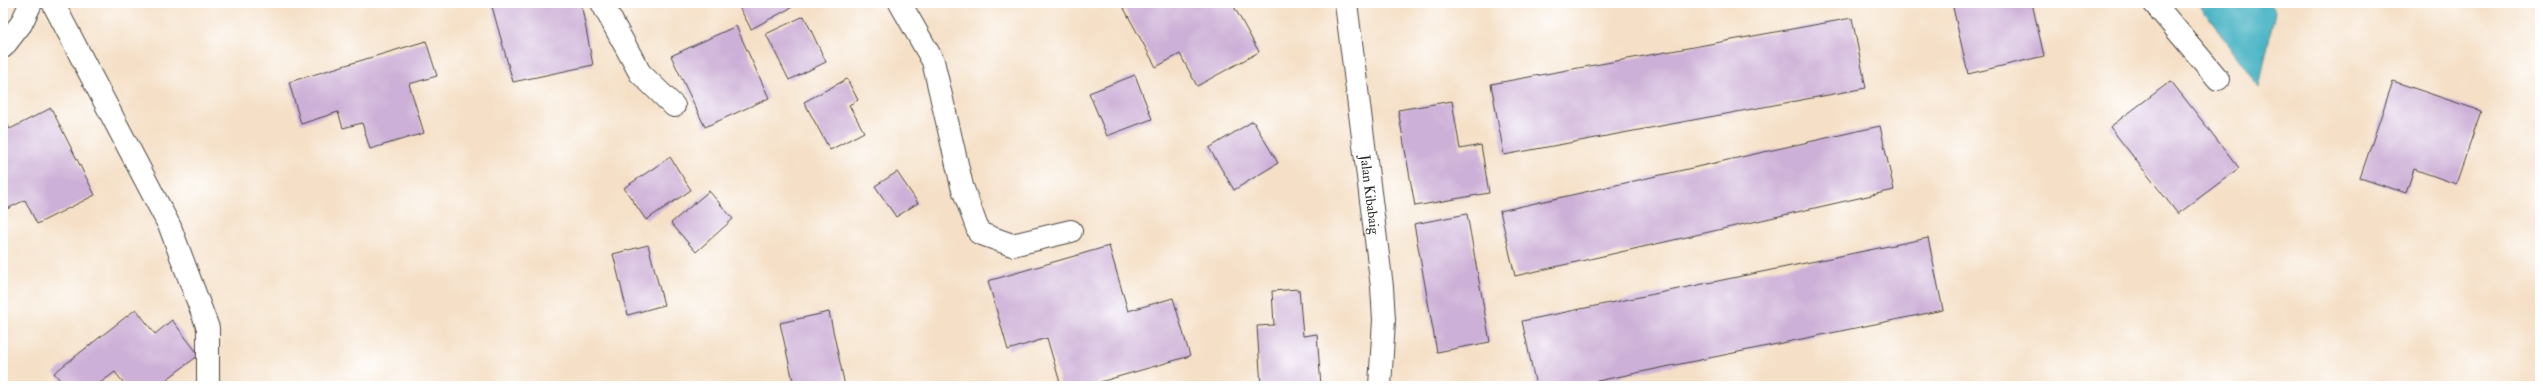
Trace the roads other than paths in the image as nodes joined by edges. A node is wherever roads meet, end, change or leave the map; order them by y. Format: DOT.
graph roads {
  1 [pos="31,3"];
  2 [pos="53,3"];
  3 [pos="602,3"];
  4 [pos="900,3"];
  5 [pos="1346,3"];
  6 [pos="2154,3"];
  7 [pos="3,47"];
  8 [pos="2218,79"];
  9 [pos="674,106"];
  10 [pos="1071,231"];
  11 [pos="208,386"];
  12 [pos="1380,386"];
  1 -- 7 [label="street"];
  2 -- 11 [label="street"];
  3 -- 9 [label="street"];
  4 -- 10 [label="street"];
  5 -- 12 [label="street, Jalan Kibabaig"];
  6 -- 8 [label="street"];
}
